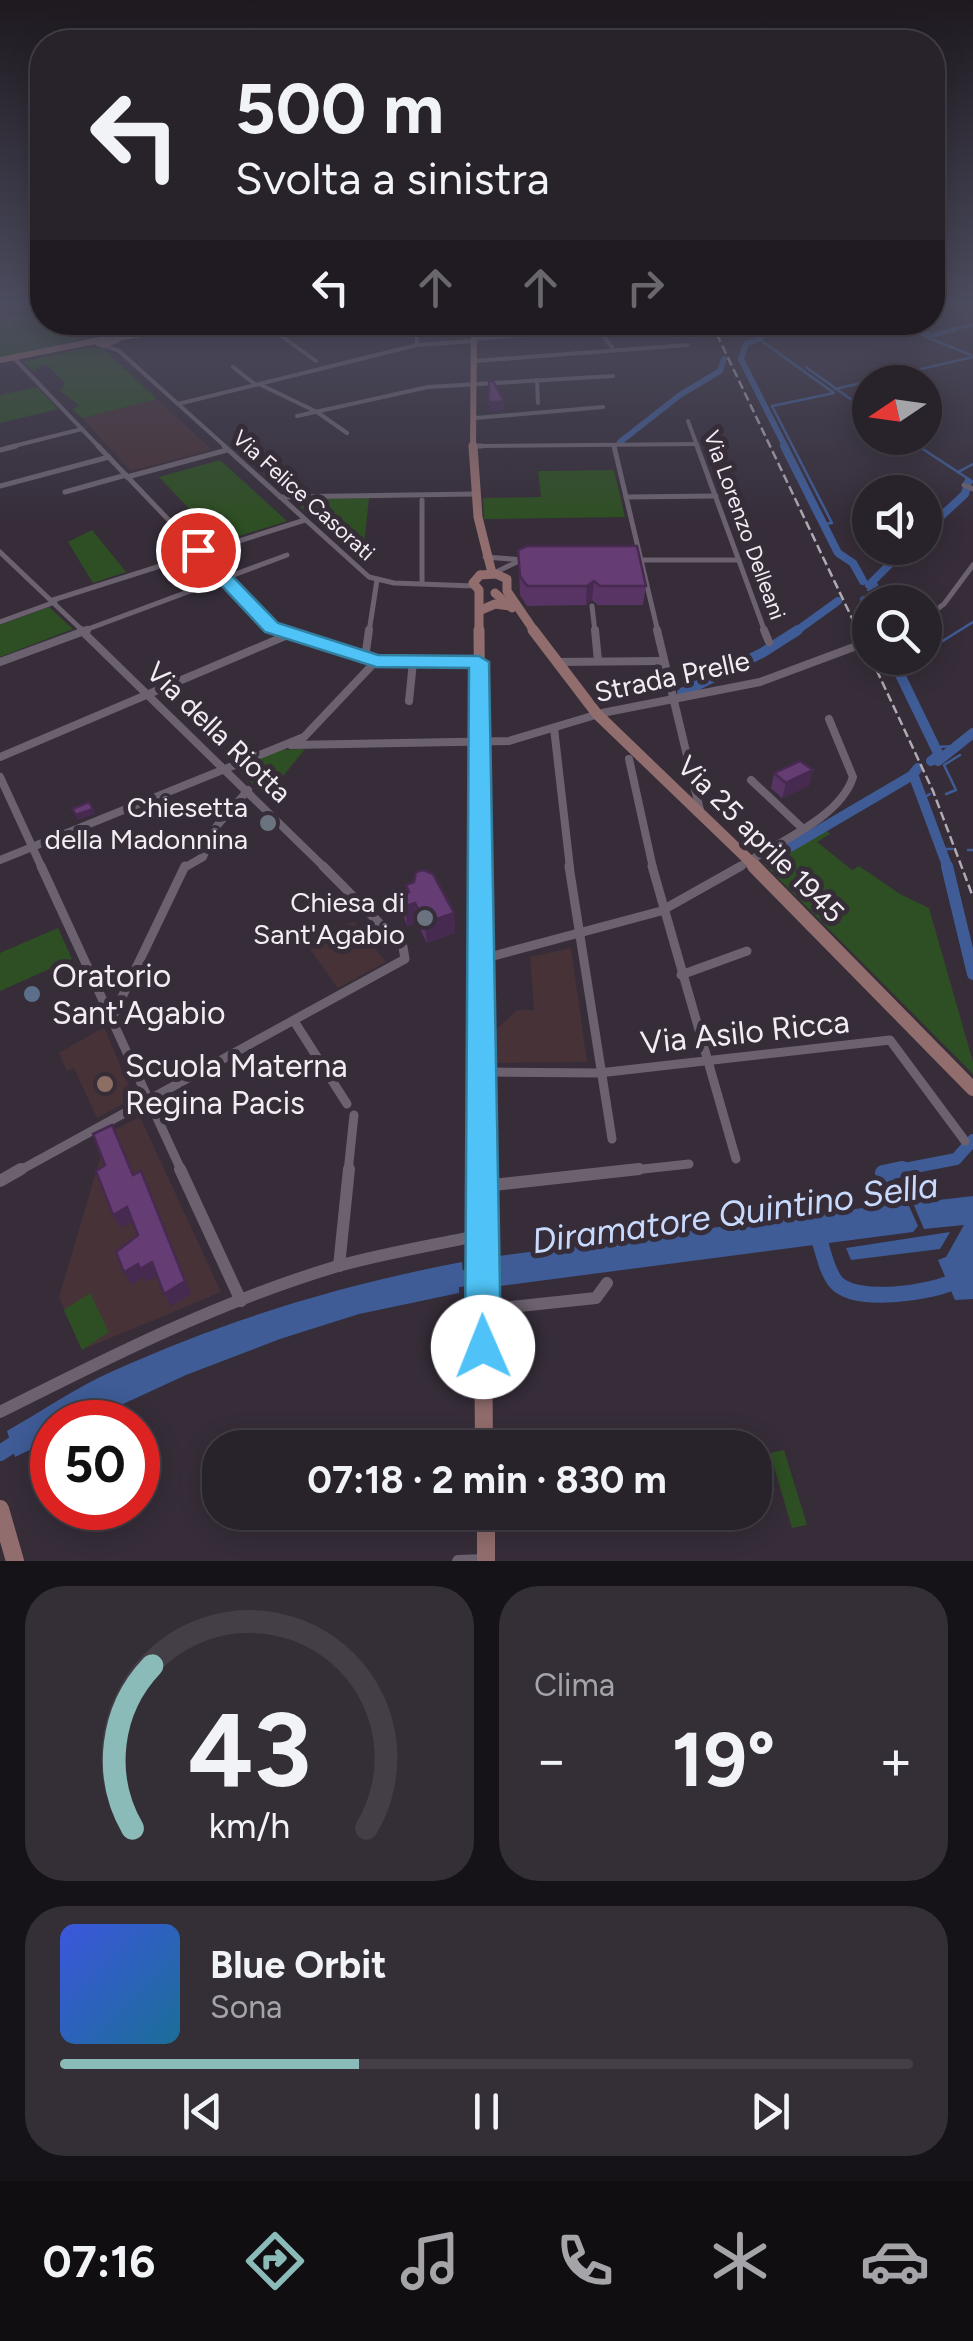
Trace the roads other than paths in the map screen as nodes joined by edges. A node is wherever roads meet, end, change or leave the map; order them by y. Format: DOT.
graph roads {
  1 [pos="32,377"];
  2 [pos="147,377"];
  3 [pos="247,377"];
  4 [pos="291,377"];
  5 [pos="475,377"];
  6 [pos="597,377"];
  7 [pos="536,380"];
  8 [pos="475,383"];
  9 [pos="258,385"];
  10 [pos="538,403"];
  11 [pos="178,404"];
  12 [pos="602,407"];
  13 [pos="317,412"];
  14 [pos="298,416"];
  15 [pos="476,418"];
  16 [pos="688,421"];
  17 [pos="82,430"];
  18 [pos="347,433"];
  19 [pos="697,444"];
  20 [pos="614,445"];
  21 [pos="476,446"];
  22 [pos="0,450"];
  23 [pos="227,450"];
  24 [pos="109,457"];
  25 [pos="127,476"];
  26 [pos="476,480"];
  27 [pos="0,486"];
  28 [pos="64,492"];
  29 [pos="473,494"];
  30 [pos="716,496"];
  31 [pos="280,497"];
  32 [pos="626,497"];
  33 [pos="422,500"];
  34 [pos="305,520"];
  35 [pos="0,552"];
  36 [pos="200,554"];
  37 [pos="287,555"];
  38 [pos="621,560"];
  39 [pos="640,560"];
  40 [pos="739,560"];
  41 [pos="973,565"];
  42 [pos="222,576"];
  43 [pos="377,580"];
  44 [pos="422,582"];
  45 [pos="491,583"];
  46 [pos="54,601"];
  47 [pos="942,605"];
  48 [pos="592,606"];
  49 [pos="0,622"];
  50 [pos="81,630"];
  51 [pos="290,634"];
  52 [pos="769,642"];
  53 [pos="852,647"];
  54 [pos="365,658"];
  55 [pos="662,660"];
  56 [pos="378,661"];
  57 [pos="598,661"];
  58 [pos="0,662"];
  59 [pos="413,662"];
  60 [pos="479,662"];
  61 [pos="557,662"];
  62 [pos="150,696"];
  63 [pos="674,700"];
  64 [pos="408,701"];
  65 [pos="597,714"];
  66 [pos="830,719"];
  67 [pos="554,728"];
  68 [pos="480,742"];
  69 [pos="291,744"];
  70 [pos="0,757"];
  71 [pos="629,759"];
  72 [pos="226,768"];
  73 [pos="0,777"];
  74 [pos="751,780"];
  75 [pos="248,790"];
  76 [pos="702,815"];
  77 [pos="802,828"];
  78 [pos="33,846"];
  79 [pos="0,860"];
  80 [pos="756,867"];
  81 [pos="662,911"];
  82 [pos="577,934"];
  83 [pos="747,951"];
  84 [pos="482,959"];
  85 [pos="681,975"];
  86 [pos="112,1018"];
  87 [pos="294,1021"];
  88 [pos="707,1061"];
  89 [pos="480,1072"];
  90 [pos="599,1074"];
  91 [pos="973,1089"];
  92 [pos="150,1100"];
  93 [pos="612,1139"];
  94 [pos="965,1141"];
  95 [pos="736,1159"];
  96 [pos="689,1164"];
  97 [pos="0,1181"];
  98 [pos="481,1186"];
  99 [pos="481,1234"];
  100 [pos="338,1266"];
  101 [pos="607,1283"];
  102 [pos="241,1302"];
  103 [pos="482,1304"];
  104 [pos="0,1412"];
  105 [pos="484,1430"];
  106 [pos="0,1508"];
  107 [pos="486,1530"];
  108 [pos="486,1560"];
  109 [pos="15,1561"];
  110 [pos="458,1561"];
  1 -- 17 [label="street"];
  2 -- 11 [label="street, Via Felice Casorati"];
  3 -- 9 [label="street"];
  4 -- 9 [label="street"];
  5 -- 8 [label="main road"];
  6 -- 7 [label="street"];
  7 -- 8 [label="street"];
  7 -- 10 [label="street"];
  8 -- 13 [label="street"];
  8 -- 15 [label="main road"];
  9 -- 11 [label="street"];
  9 -- 13 [label="street"];
  11 -- 23 [label="street, Via Felice Casorati"];
  12 -- 15 [label="street"];
  13 -- 14 [label="street"];
  13 -- 18 [label="street"];
  15 -- 21 [label="main road"];
  16 -- 19 [label="street, Via Lorenzo Delleani"];
  17 -- 22 [label="street"];
  17 -- 24 [label="street"];
  19 -- 20 [label="street"];
  19 -- 30 [label="street, Via Lorenzo Delleani"];
  20 -- 21 [label="street"];
  20 -- 32 [label="street"];
  21 -- 26 [label="main road"];
  23 -- 25 [label="street"];
  23 -- 31 [label="street, Via Felice Casorati"];
  24 -- 25 [label="street"];
  24 -- 27 [label="street"];
  25 -- 28 [label="street"];
  25 -- 36 [label="street"];
  26 -- 29 [label="main road"];
  26 -- 45 [label="main road"];
  29 -- 31 [label="street"];
  29 -- 45 [label="main road"];
  29 -- 45 [label="main road"];
  30 -- 32 [label="street"];
  30 -- 40 [label="street, Via Lorenzo Delleani"];
  31 -- 34 [label="street, Via Felice Casorati"];
  32 -- 39 [label="street"];
  33 -- 44 [label="street"];
  34 -- 36 [label="street"];
  34 -- 43 [label="street, Via Felice Casorati"];
  35 -- 46 [label="street, Via della Riotta"];
  36 -- 42 [label="street"];
  36 -- 46 [label="street"];
  37 -- 42 [label="street"];
  38 -- 39 [label="street"];
  39 -- 40 [label="street"];
  39 -- 55 [label="street"];
  40 -- 52 [label="street, Via Lorenzo Delleani"];
  41 -- 47 [label="street"];
  42 -- 50 [label="street"];
  42 -- 51 [label="street"];
  43 -- 44 [label="street, Via Felice Casorati"];
  43 -- 54 [label="street"];
  44 -- 45 [label="street, Via Felice Casorati"];
  45 -- 45 [label="street, Via Felice Casorati"];
  45 -- 60 [label="main road"];
  45 -- 61 [label="main road, Via 25 aprile 1945"];
  46 -- 49 [label="street"];
  46 -- 50 [label="street, Via della Riotta"];
  48 -- 57 [label="street"];
  50 -- 58 [label="street"];
  50 -- 62 [label="street, Via della Riotta"];
  51 -- 54 [label="street"];
  51 -- 62 [label="street"];
  53 -- 63 [label="street, Strada Prelle"];
  54 -- 56 [label="street"];
  55 -- 57 [label="street"];
  55 -- 63 [label="street"];
  56 -- 59 [label="street"];
  56 -- 69 [label="street"];
  57 -- 61 [label="street"];
  59 -- 60 [label="street"];
  59 -- 64 [label="street"];
  60 -- 68 [label="main road"];
  61 -- 65 [label="main road, Via 25 aprile 1945"];
  62 -- 70 [label="street"];
  62 -- 72 [label="street, Via della Riotta"];
  63 -- 65 [label="street, Strada Prelle"];
  63 -- 76 [label="street"];
  65 -- 67 [label="street, Strada Prelle"];
  65 -- 76 [label="main road, Via 25 aprile 1945"];
  66 -- 77 [label="street"];
  67 -- 68 [label="street, Strada Prelle"];
  67 -- 82 [label="street"];
  68 -- 69 [label="street, Strada Prelle"];
  68 -- 84 [label="main road"];
  69 -- 72 [label="street"];
  71 -- 81 [label="street"];
  72 -- 75 [label="street, Via della Riotta"];
  72 -- 78 [label="street"];
  73 -- 78 [label="street"];
  74 -- 77 [label="street"];
  75 -- 86 [label="street"];
  75 -- 87 [label="street, Via della Riotta"];
  76 -- 80 [label="main road, Via 25 aprile 1945"];
  77 -- 80 [label="street"];
  78 -- 79 [label="street"];
  78 -- 86 [label="street"];
  80 -- 81 [label="street"];
  80 -- 91 [label="main road, Via 25 aprile 1945"];
  81 -- 82 [label="street"];
  81 -- 85 [label="street"];
  82 -- 84 [label="street"];
  82 -- 90 [label="street"];
  83 -- 85 [label="street"];
  84 -- 89 [label="main road"];
  85 -- 88 [label="street"];
  86 -- 92 [label="street"];
  87 -- 92 [label="street"];
  87 -- 100 [label="street"];
  88 -- 90 [label="street, Via Asilo Ricca"];
  88 -- 94 [label="street, Via Asilo Ricca"];
  88 -- 95 [label="street"];
  89 -- 90 [label="street, Via Asilo Ricca"];
  89 -- 98 [label="main road"];
  90 -- 93 [label="street"];
  92 -- 97 [label="street"];
  92 -- 102 [label="street"];
  96 -- 98 [label="street"];
  98 -- 99 [label="main road"];
  99 -- 100 [label="street"];
  99 -- 103 [label="main road"];
  100 -- 102 [label="street"];
  101 -- 103 [label="street"];
  102 -- 104 [label="street"];
  103 -- 105 [label="main road"];
  106 -- 109 [label="main road"];
  107 -- 108 [label="main road"];
  108 -- 110 [label="street"];
}
